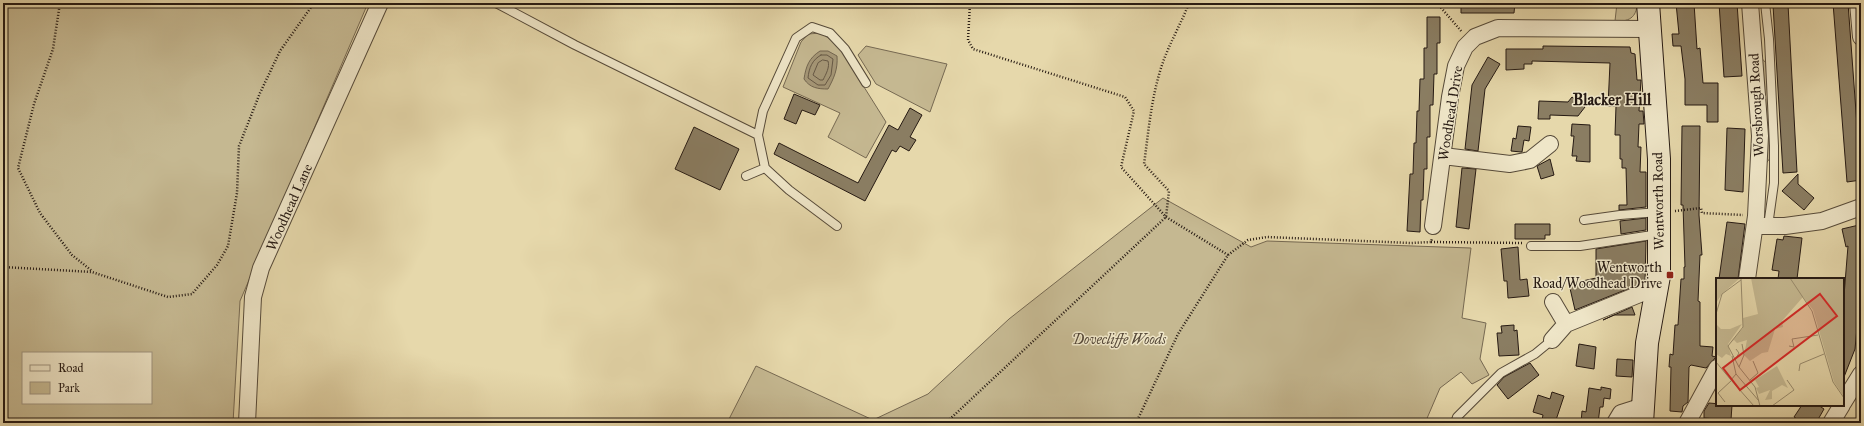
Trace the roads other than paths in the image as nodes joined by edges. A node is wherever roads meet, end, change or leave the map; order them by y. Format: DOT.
graph roads {
  1 [pos="380,3"];
  2 [pos="496,3"];
  3 [pos="1648,3"];
  4 [pos="1750,3"];
  5 [pos="1765,3"];
  6 [pos="1858,3"];
  7 [pos="1650,29"];
  8 [pos="1861,37"];
  9 [pos="866,83"];
  10 [pos="758,135"];
  11 [pos="1550,144"];
  12 [pos="1443,156"];
  13 [pos="765,168"];
  14 [pos="746,176"];
  15 [pos="1861,207"];
  16 [pos="1584,220"];
  17 [pos="1659,223"];
  18 [pos="1759,223"];
  19 [pos="837,226"];
  20 [pos="1433,226"];
  21 [pos="1531,246"];
  22 [pos="1747,278"];
  23 [pos="1657,287"];
  24 [pos="1553,302"];
  25 [pos="1566,324"];
  26 [pos="1552,340"];
  27 [pos="1716,370"];
  28 [pos="1861,374"];
  29 [pos="1844,402"];
  30 [pos="1842,406"];
  31 [pos="1642,414"];
  32 [pos="247,423"];
  33 [pos="1455,423"];
  34 [pos="1614,423"];
  35 [pos="1687,423"];
  36 [pos="1831,423"];
  1 -- 32 [label="street, Woodhead Lane"];
  2 -- 10 [label="lane"];
  3 -- 7 [label="street, Wentworth Road"];
  4 -- 18 [label="street, Worsbrough Road"];
  5 -- 18 [label="lane, Worsbrough Road"];
  6 -- 8 [label="street"];
  7 -- 12 [label="street, Woodhead Drive"];
  7 -- 17 [label="street, Wentworth Road"];
  9 -- 10 [label="lane"];
  10 -- 13 [label="lane"];
  11 -- 12 [label="street"];
  12 -- 20 [label="street, Woodhead Drive"];
  13 -- 14 [label="lane"];
  13 -- 19 [label="lane"];
  15 -- 18 [label="street"];
  16 -- 17 [label="lane"];
  17 -- 21 [label="lane"];
  17 -- 23 [label="street, Wentworth Road"];
  18 -- 22 [label="street, Worsbrough Road"];
  23 -- 25 [label="street"];
  23 -- 31 [label="street, Wentworth Road"];
  24 -- 25 [label="street"];
  25 -- 26 [label="street"];
  26 -- 33 [label="lane"];
  27 -- 35 [label="street"];
  28 -- 29 [label="street"];
  30 -- 36 [label="street"];
  31 -- 34 [label="street"];
}
